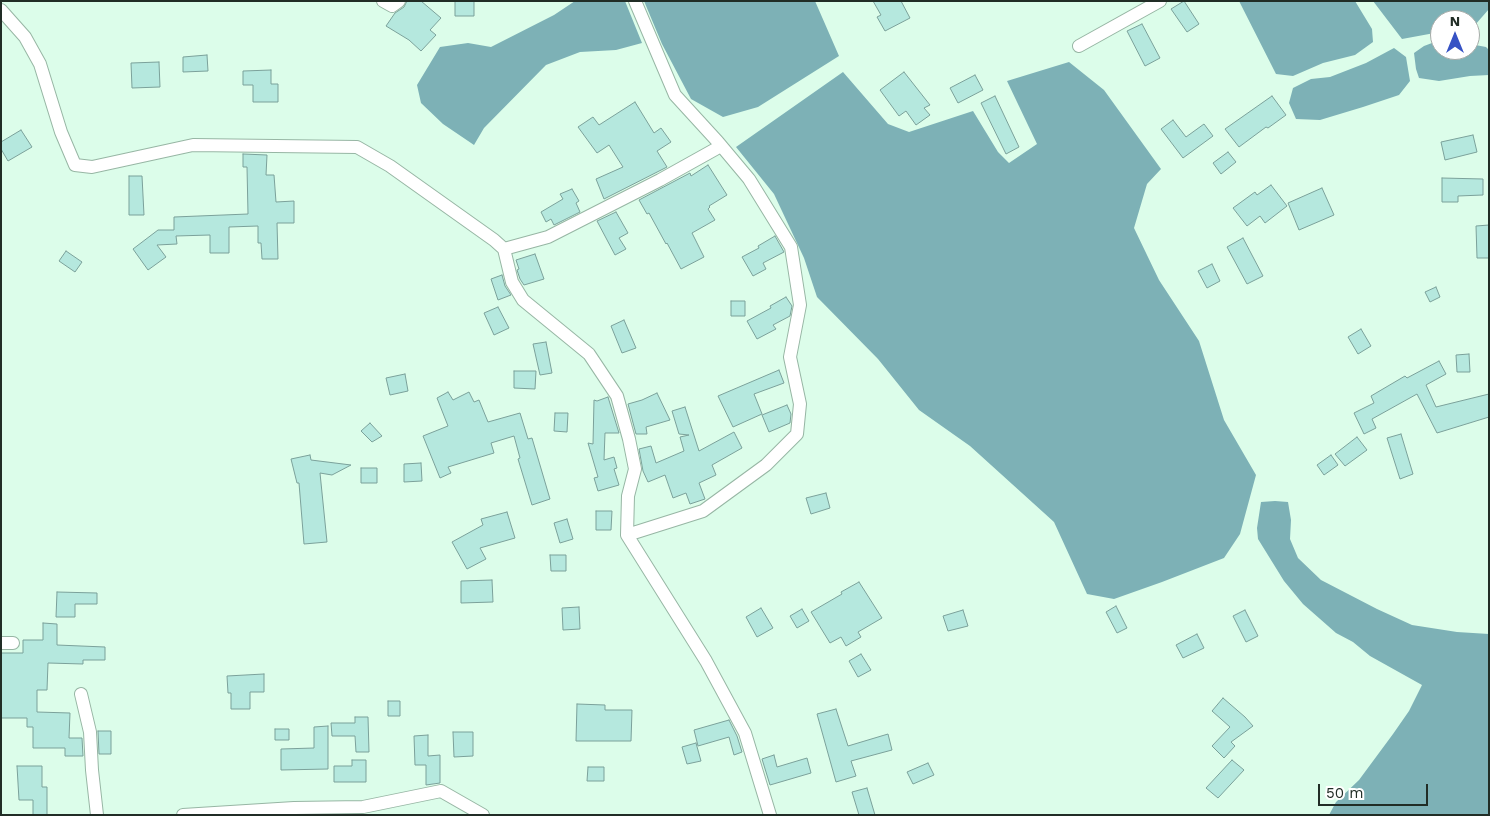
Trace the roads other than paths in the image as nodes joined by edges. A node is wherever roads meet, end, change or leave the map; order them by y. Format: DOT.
graph roads {
  1 [pos="383,1"];
  2 [pos="399,1"];
  3 [pos="635,1"];
  4 [pos="1160,1"];
  5 [pos="1,10"];
  6 [pos="1079,46"];
  7 [pos="721,146"];
  8 [pos="504,249"];
  9 [pos="627,535"];
  10 [pos="81,694"];
  11 [pos="98,815"];
  12 [pos="184,815"];
  13 [pos="483,815"];
  14 [pos="770,815"];
  1 -- 2 [label="street"];
  3 -- 7 [label="street"];
  4 -- 6 [label="street"];
  5 -- 8 [label="street"];
  7 -- 8 [label="street"];
  7 -- 9 [label="street"];
  8 -- 9 [label="street"];
  9 -- 14 [label="street"];
  10 -- 11 [label="street"];
  12 -- 13 [label="street"];
}
